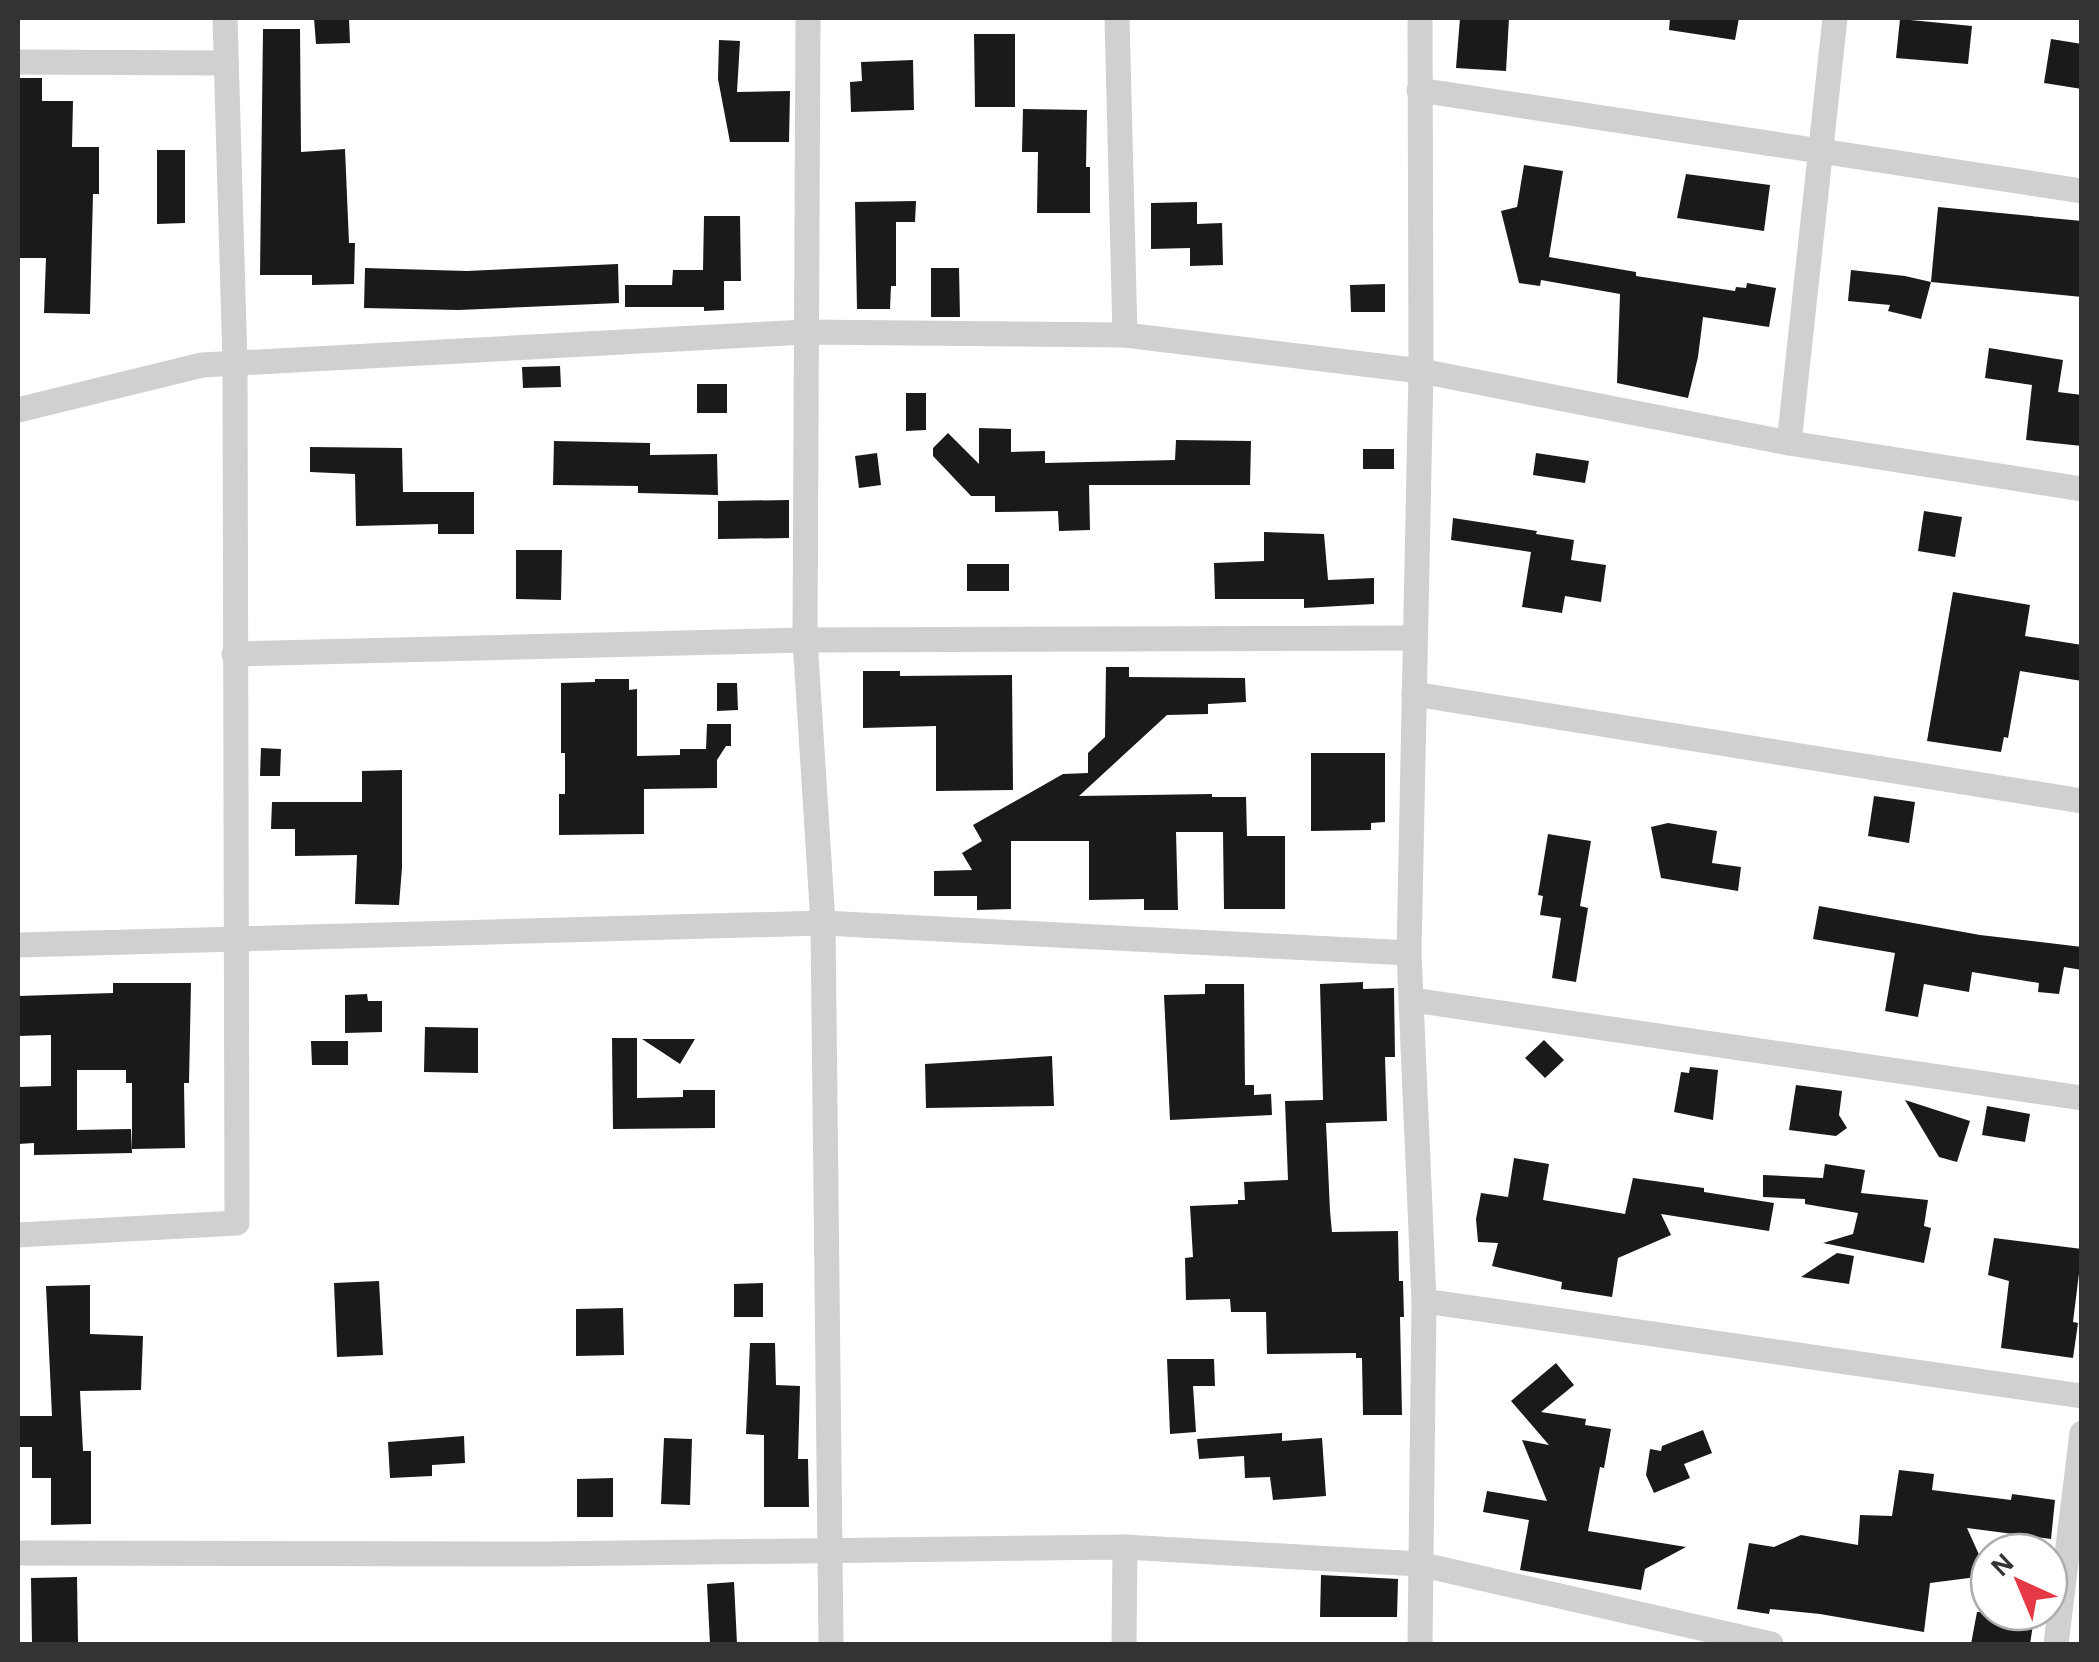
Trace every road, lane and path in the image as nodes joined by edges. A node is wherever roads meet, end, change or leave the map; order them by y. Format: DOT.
graph roads {
  1 [pos="225,18"];
  2 [pos="808,18"];
  3 [pos="1117,18"];
  4 [pos="1420,18"];
  5 [pos="1835,18"];
  6 [pos="18,62"];
  7 [pos="226,63"];
  8 [pos="1419,90"];
  9 [pos="1819,151"];
  10 [pos="2082,191"];
  11 [pos="805,332"];
  12 [pos="1124,335"];
  13 [pos="235,363"];
  14 [pos="1421,372"];
  15 [pos="18,410"];
  16 [pos="1790,443"];
  17 [pos="2082,489"];
  18 [pos="1415,638"];
  19 [pos="805,640"];
  20 [pos="234,654"];
  21 [pos="1414,694"];
  22 [pos="2082,801"];
  23 [pos="823,923"];
  24 [pos="234,939"];
  25 [pos="18,945"];
  26 [pos="1409,953"];
  27 [pos="1413,1000"];
  28 [pos="2082,1098"];
  29 [pos="18,1235"];
  30 [pos="1424,1301"];
  31 [pos="2082,1396"];
  32 [pos="2082,1433"];
  33 [pos="1125,1547"];
  34 [pos="832,1548"];
  35 [pos="18,1553"];
  36 [pos="1419,1564"];
  37 [pos="831,1644"];
  38 [pos="1124,1644"];
  39 [pos="1420,1644"];
  40 [pos="1771,1644"];
  41 [pos="2056,1644"];
  1 -- 7 [label="street"];
  2 -- 11 [label="street"];
  3 -- 12 [label="street"];
  4 -- 8 [label="street"];
  5 -- 9 [label="street"];
  6 -- 7 [label="street"];
  7 -- 13 [label="street"];
  8 -- 9 [label="street"];
  8 -- 14 [label="street"];
  9 -- 10 [label="street"];
  9 -- 16 [label="street"];
  11 -- 12 [label="street"];
  11 -- 13 [label="street"];
  11 -- 19 [label="street"];
  12 -- 14 [label="street"];
  13 -- 15 [label="street"];
  13 -- 20 [label="street"];
  14 -- 16 [label="street"];
  14 -- 18 [label="street"];
  16 -- 17 [label="street"];
  18 -- 19 [label="street"];
  18 -- 21 [label="street"];
  19 -- 20 [label="street"];
  19 -- 23 [label="street"];
  20 -- 24 [label="street"];
  21 -- 22 [label="street"];
  21 -- 26 [label="street"];
  23 -- 24 [label="street"];
  23 -- 26 [label="street"];
  23 -- 34 [label="street"];
  24 -- 25 [label="street"];
  24 -- 29 [label="street"];
  26 -- 27 [label="street"];
  27 -- 28 [label="street"];
  27 -- 30 [label="street"];
  30 -- 31 [label="street"];
  30 -- 36 [label="street"];
  32 -- 41 [label="street"];
  33 -- 34 [label="street"];
  33 -- 36 [label="street"];
  33 -- 38 [label="street"];
  34 -- 35 [label="street"];
  34 -- 37 [label="street"];
  36 -- 39 [label="street"];
  36 -- 40 [label="street"];
}
